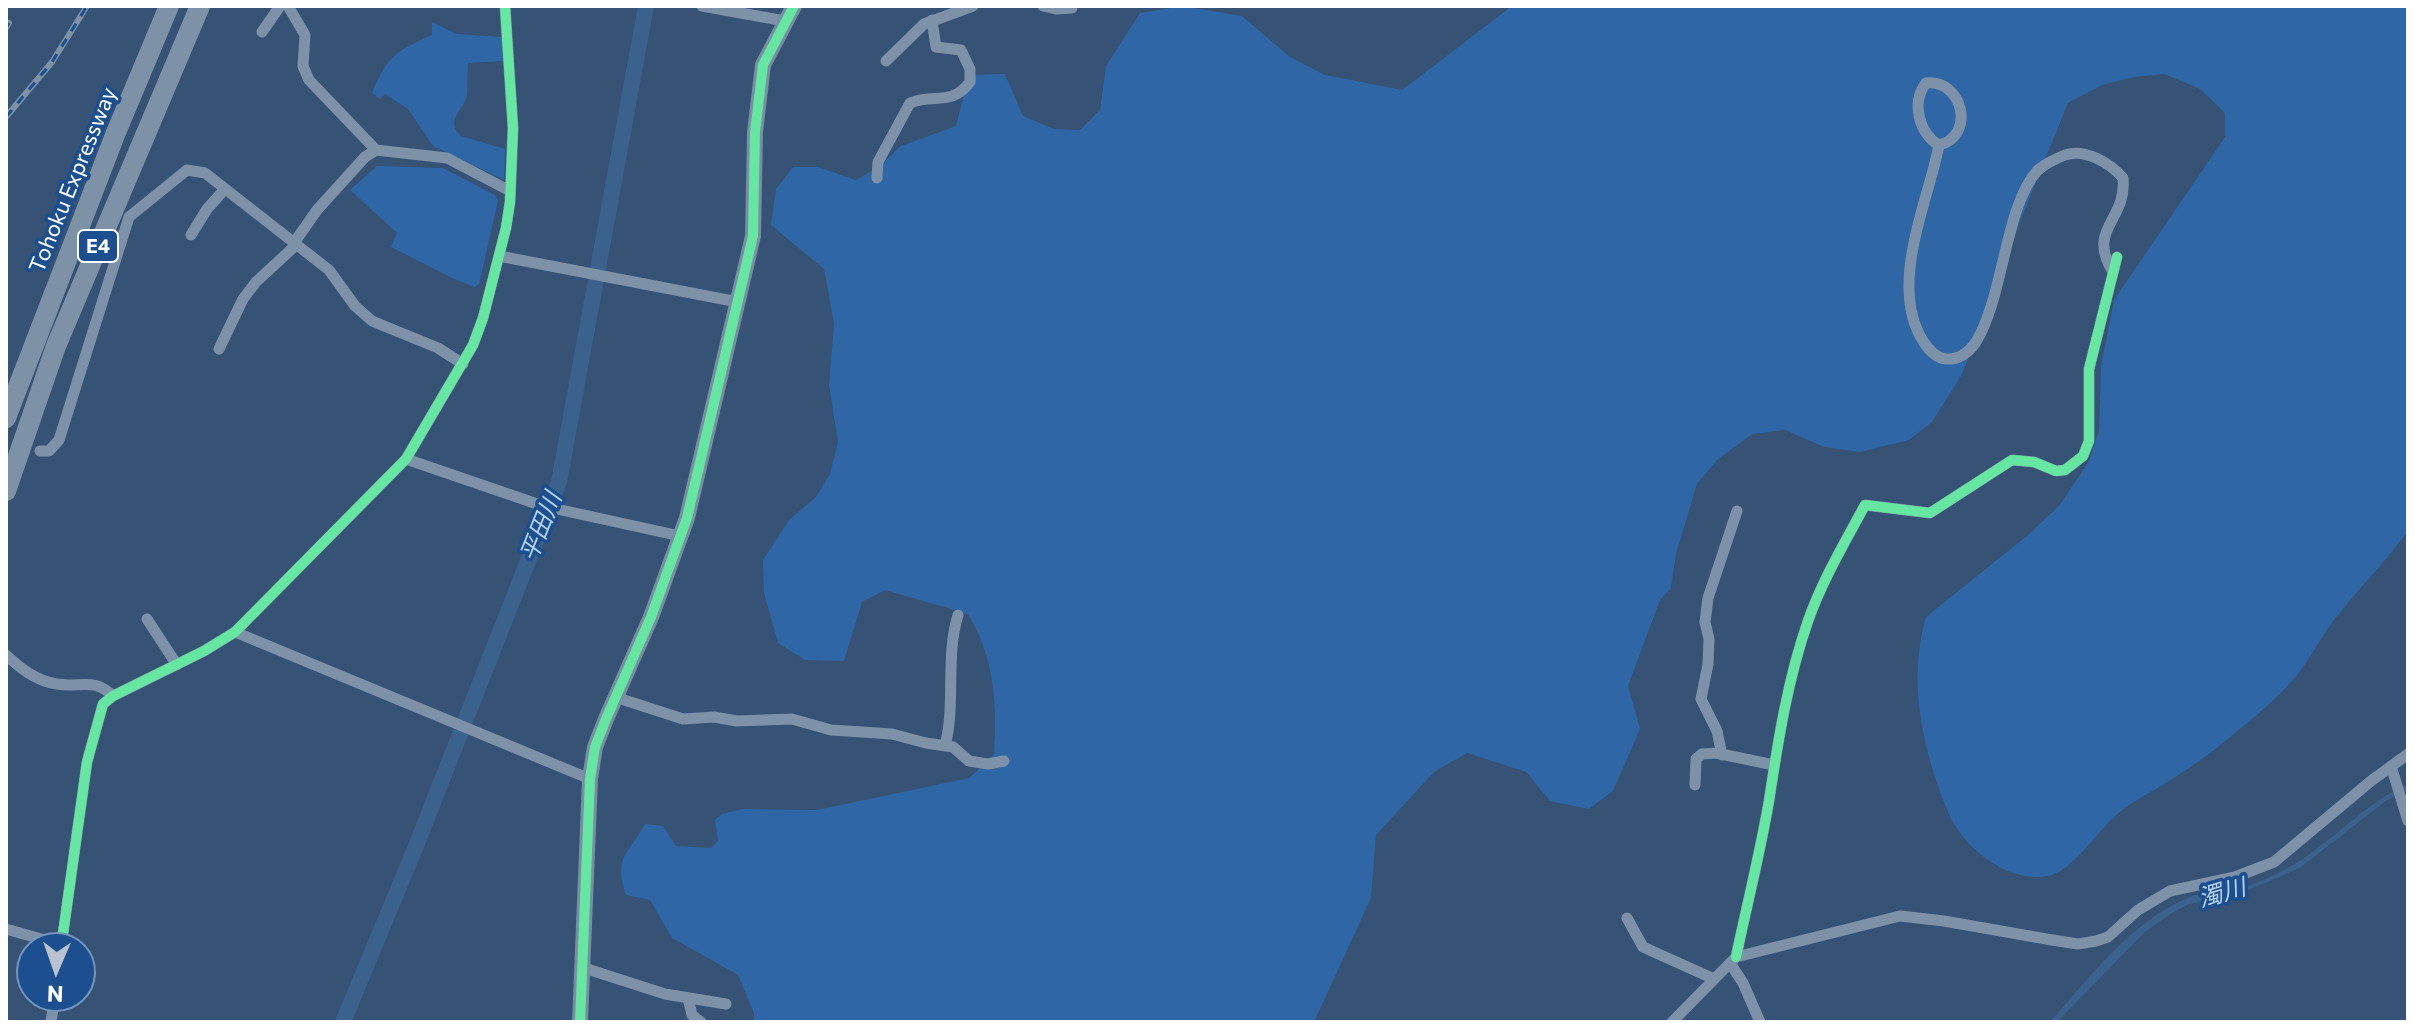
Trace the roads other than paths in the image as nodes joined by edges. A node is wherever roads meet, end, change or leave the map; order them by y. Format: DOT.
graph roads {
  1 [pos="169,6"];
  2 [pos="200,6"];
  3 [pos="280,6"];
  4 [pos="288,6"];
  5 [pos="505,6"];
  6 [pos="702,6"];
  7 [pos="973,6"];
  8 [pos="1043,6"];
  9 [pos="1072,8"];
  10 [pos="789,14"];
  11 [pos="932,20"];
  12 [pos="262,32"];
  13 [pos="886,61"];
  14 [pos="1939,145"];
  15 [pos="376,150"];
  16 [pos="877,178"];
  17 [pos="225,189"];
  18 [pos="510,191"];
  19 [pos="191,235"];
  20 [pos="295,244"];
  21 [pos="499,256"];
  22 [pos="2117,257"];
  23 [pos="2113,272"];
  24 [pos="738,302"];
  25 [pos="219,349"];
  26 [pos="463,364"];
  27 [pos="6,418"];
  28 [pos="40,451"];
  29 [pos="406,459"];
  30 [pos="6,491"];
  31 [pos="1737,511"];
  32 [pos="680,536"];
  33 [pos="958,615"];
  34 [pos="147,619"];
  35 [pos="235,632"];
  36 [pos="6,655"];
  37 [pos="177,665"];
  38 [pos="113,696"];
  39 [pos="615,697"];
  40 [pos="945,746"];
  41 [pos="2408,754"];
  42 [pos="1722,755"];
  43 [pos="1004,761"];
  44 [pos="1774,765"];
  45 [pos="2391,766"];
  46 [pos="590,779"];
  47 [pos="1695,785"];
  48 [pos="2408,821"];
  49 [pos="1627,918"];
  50 [pos="63,932"];
  51 [pos="1733,960"];
  52 [pos="581,967"];
  53 [pos="1714,979"];
  54 [pos="688,998"];
  55 [pos="726,1004"];
  56 [pos="580,1022"];
  57 [pos="701,1022"];
  58 [pos="1672,1022"];
  59 [pos="1760,1022"];
  1 -- 27 [label="highway, Tohoku Expressway / E4"];
  2 -- 30 [label="highway, E4"];
  3 -- 12 [label="street"];
  4 -- 15 [label="street"];
  5 -- 18 [label="street"];
  6 -- 10 [label="street"];
  7 -- 11 [label="street"];
  8 -- 9 [label="street"];
  10 -- 24 [label="street"];
  11 -- 13 [label="street"];
  11 -- 16 [label="street"];
  14 -- 14 [label="street"];
  14 -- 23 [label="street"];
  15 -- 18 [label="street"];
  15 -- 20 [label="street"];
  17 -- 19 [label="street"];
  17 -- 20 [label="street"];
  17 -- 28 [label="street"];
  18 -- 21 [label="street"];
  20 -- 25 [label="street"];
  20 -- 26 [label="street"];
  21 -- 24 [label="street"];
  21 -- 26 [label="street"];
  22 -- 23 [label="street"];
  23 -- 44 [label="street"];
  24 -- 32 [label="street"];
  26 -- 29 [label="street"];
  29 -- 32 [label="street"];
  29 -- 35 [label="street"];
  31 -- 42 [label="street"];
  32 -- 39 [label="street"];
  33 -- 40 [label="street"];
  34 -- 37 [label="street"];
  35 -- 37 [label="street"];
  35 -- 46 [label="street"];
  36 -- 38 [label="street"];
  37 -- 38 [label="street"];
  38 -- 50 [label="street"];
  39 -- 40 [label="street"];
  39 -- 46 [label="street"];
  40 -- 43 [label="street"];
  41 -- 45 [label="street"];
  42 -- 44 [label="street"];
  42 -- 47 [label="street"];
  44 -- 51 [label="street"];
  45 -- 48 [label="street"];
  45 -- 51 [label="street"];
  46 -- 52 [label="street"];
  49 -- 53 [label="street"];
  51 -- 53 [label="street"];
  51 -- 59 [label="street"];
  52 -- 54 [label="street"];
  52 -- 56 [label="street"];
  53 -- 58 [label="street"];
  54 -- 55 [label="street"];
  54 -- 57 [label="street"];
}
